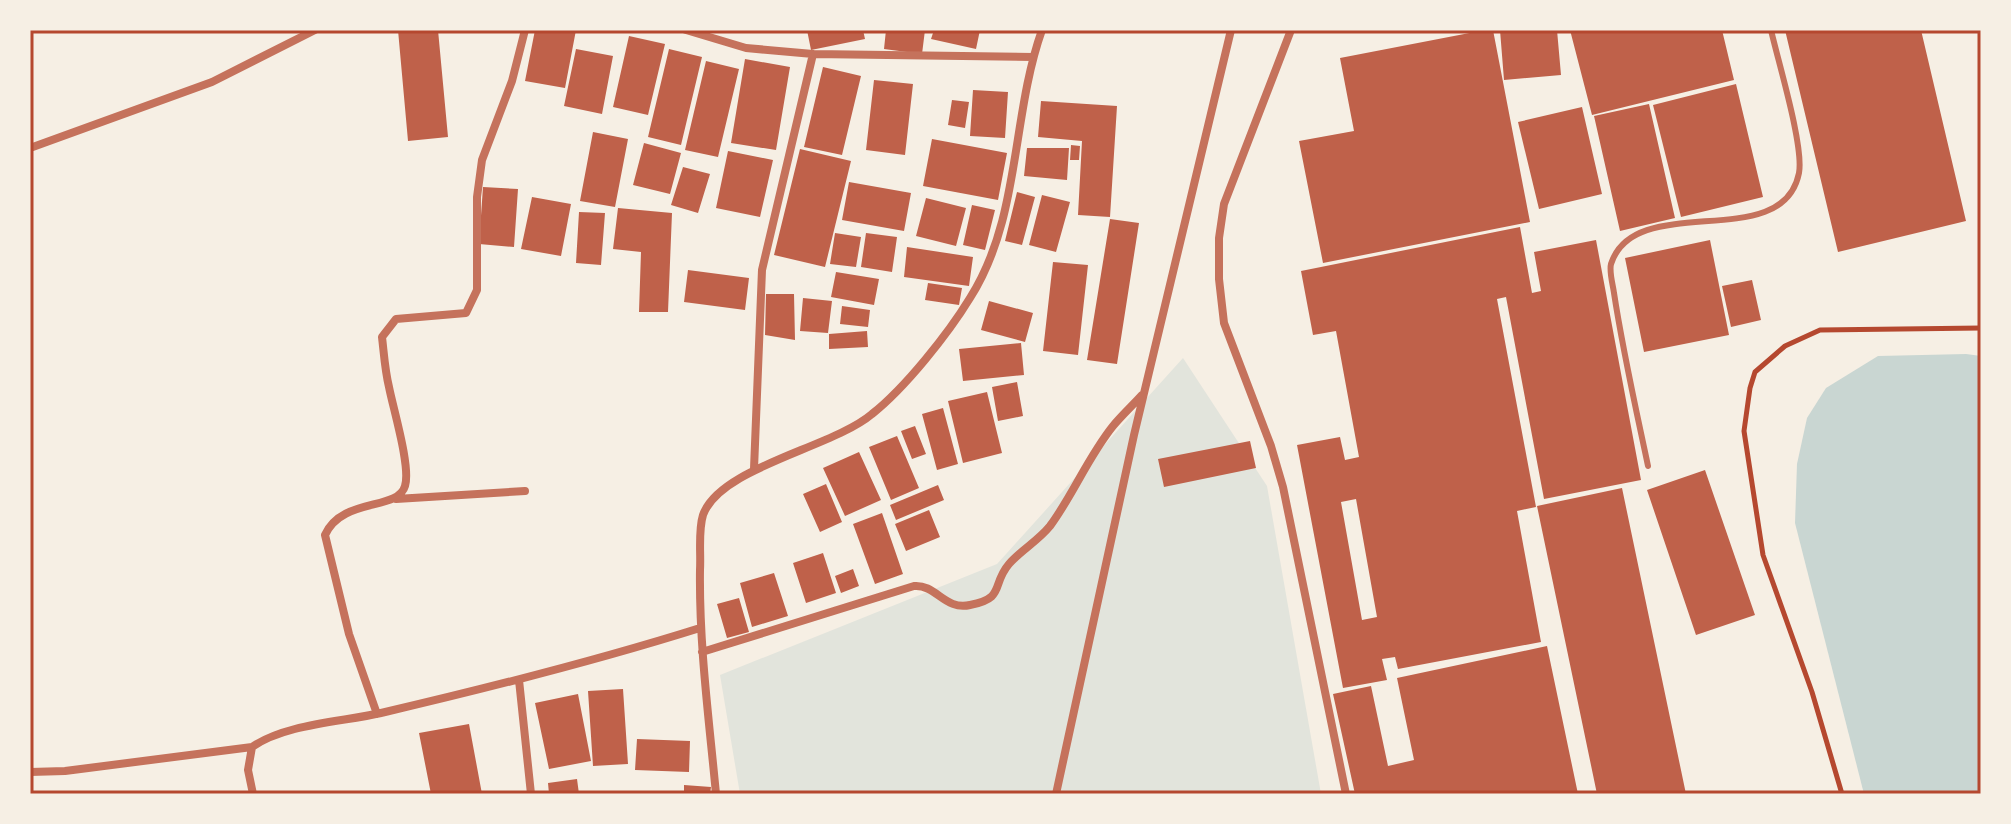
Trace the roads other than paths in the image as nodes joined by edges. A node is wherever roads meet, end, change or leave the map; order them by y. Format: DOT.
graph roads {
  1 [pos="315,30"];
  2 [pos="525,30"];
  3 [pos="686,30"];
  4 [pos="1042,30"];
  5 [pos="1231,30"];
  6 [pos="1291,30"];
  7 [pos="1771,30"];
  8 [pos="813,54"];
  9 [pos="1033,57"];
  10 [pos="30,148"];
  11 [pos="1144,394"];
  12 [pos="1648,466"];
  13 [pos="754,469"];
  14 [pos="525,491"];
  15 [pos="396,499"];
  16 [pos="700,628"];
  17 [pos="702,652"];
  18 [pos="519,680"];
  19 [pos="377,714"];
  20 [pos="252,747"];
  21 [pos="30,772"];
  22 [pos="253,794"];
  23 [pos="531,794"];
  24 [pos="716,794"];
  25 [pos="1056,794"];
  26 [pos="1346,794"];
  1 -- 10 [label="street"];
  2 -- 15 [label="street"];
  3 -- 8 [label="street"];
  4 -- 9 [label="street"];
  5 -- 11 [label="street"];
  6 -- 26 [label="street"];
  7 -- 12 [label="lane"];
  8 -- 9 [label="street"];
  8 -- 13 [label="street"];
  9 -- 13 [label="street"];
  11 -- 17 [label="street"];
  11 -- 25 [label="street"];
  13 -- 16 [label="street"];
  14 -- 15 [label="street"];
  15 -- 19 [label="street"];
  16 -- 17 [label="street"];
  16 -- 18 [label="street"];
  17 -- 24 [label="street"];
  18 -- 19 [label="street"];
  18 -- 23 [label="street"];
  19 -- 20 [label="street"];
  20 -- 21 [label="street"];
  20 -- 22 [label="street"];
}
